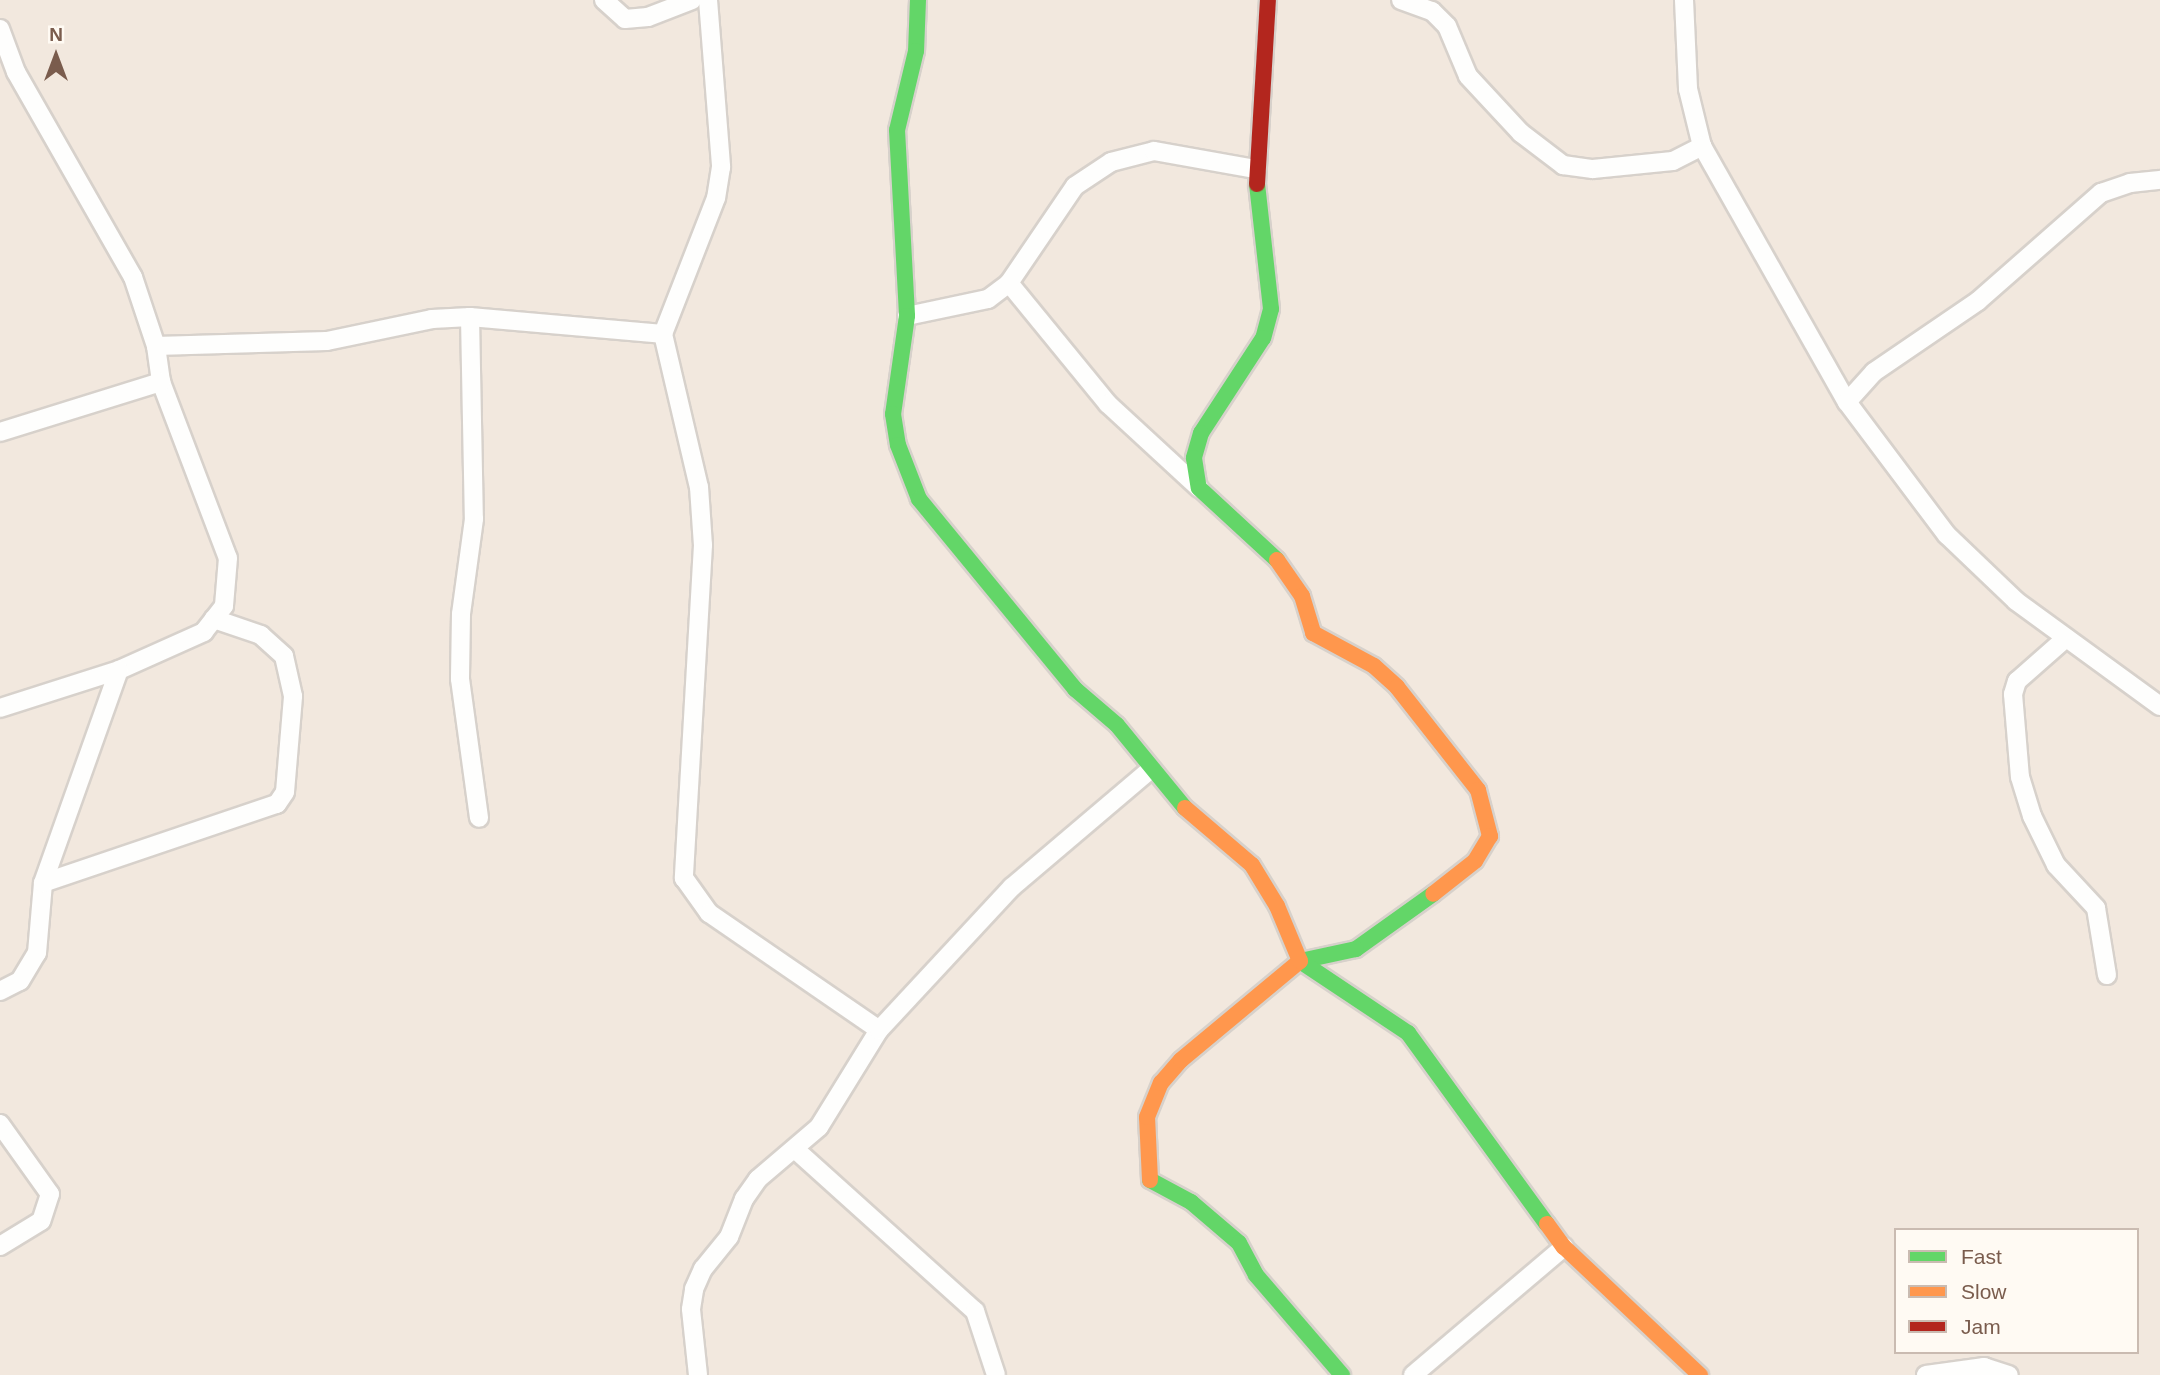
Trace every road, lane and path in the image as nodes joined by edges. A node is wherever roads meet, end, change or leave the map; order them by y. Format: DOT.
graph roads {
  1 [pos="604,0"];
  2 [pos="692,0"];
  3 [pos="708,0"];
  4 [pos="918,0"];
  5 [pos="1268,0"];
  6 [pos="1401,0"];
  7 [pos="1685,0"];
  8 [pos="0,29"];
  9 [pos="8,75"];
  10 [pos="1702,146"];
  11 [pos="1255,169"];
  12 [pos="2160,180"];
  13 [pos="1009,283"];
  14 [pos="907,316"];
  15 [pos="470,317"];
  16 [pos="663,334"];
  17 [pos="156,346"];
  18 [pos="161,382"];
  19 [pos="1847,402"];
  20 [pos="0,432"];
  21 [pos="1199,488"];
  22 [pos="214,619"];
  23 [pos="2066,638"];
  24 [pos="119,670"];
  25 [pos="2160,706"];
  26 [pos="0,708"];
  27 [pos="1151,769"];
  28 [pos="479,818"];
  29 [pos="43,883"];
  30 [pos="1300,961"];
  31 [pos="2107,975"];
  32 [pos="0,991"];
  33 [pos="879,1030"];
  34 [pos="0,1124"];
  35 [pos="796,1150"];
  36 [pos="0,1246"];
  37 [pos="1564,1247"];
  38 [pos="698,1375"];
  39 [pos="996,1375"];
  40 [pos="1342,1375"];
  41 [pos="1413,1375"];
  42 [pos="1700,1375"];
  43 [pos="1926,1375"];
  44 [pos="2009,1375"];
  1 -- 2 [label="street"];
  3 -- 16 [label="street"];
  4 -- 14 [label="street"];
  5 -- 11 [label="street"];
  6 -- 10 [label="street"];
  7 -- 10 [label="street"];
  8 -- 9 [label="street"];
  9 -- 17 [label="street"];
  10 -- 19 [label="street"];
  11 -- 13 [label="street"];
  11 -- 21 [label="street"];
  12 -- 19 [label="street"];
  13 -- 14 [label="street"];
  13 -- 21 [label="street"];
  14 -- 27 [label="street"];
  15 -- 16 [label="street"];
  15 -- 17 [label="street"];
  15 -- 28 [label="street"];
  16 -- 33 [label="street"];
  17 -- 18 [label="street"];
  18 -- 20 [label="street"];
  18 -- 22 [label="street"];
  19 -- 23 [label="street"];
  21 -- 30 [label="street"];
  22 -- 24 [label="street"];
  22 -- 29 [label="street"];
  23 -- 25 [label="street"];
  23 -- 31 [label="street"];
  24 -- 26 [label="street"];
  24 -- 29 [label="street"];
  27 -- 30 [label="street"];
  27 -- 33 [label="street"];
  29 -- 32 [label="street"];
  30 -- 37 [label="street"];
  30 -- 40 [label="street"];
  33 -- 35 [label="street"];
  34 -- 36 [label="street"];
  35 -- 38 [label="street"];
  35 -- 39 [label="street"];
  37 -- 41 [label="street"];
  37 -- 42 [label="street"];
  43 -- 44 [label="street"];
}
